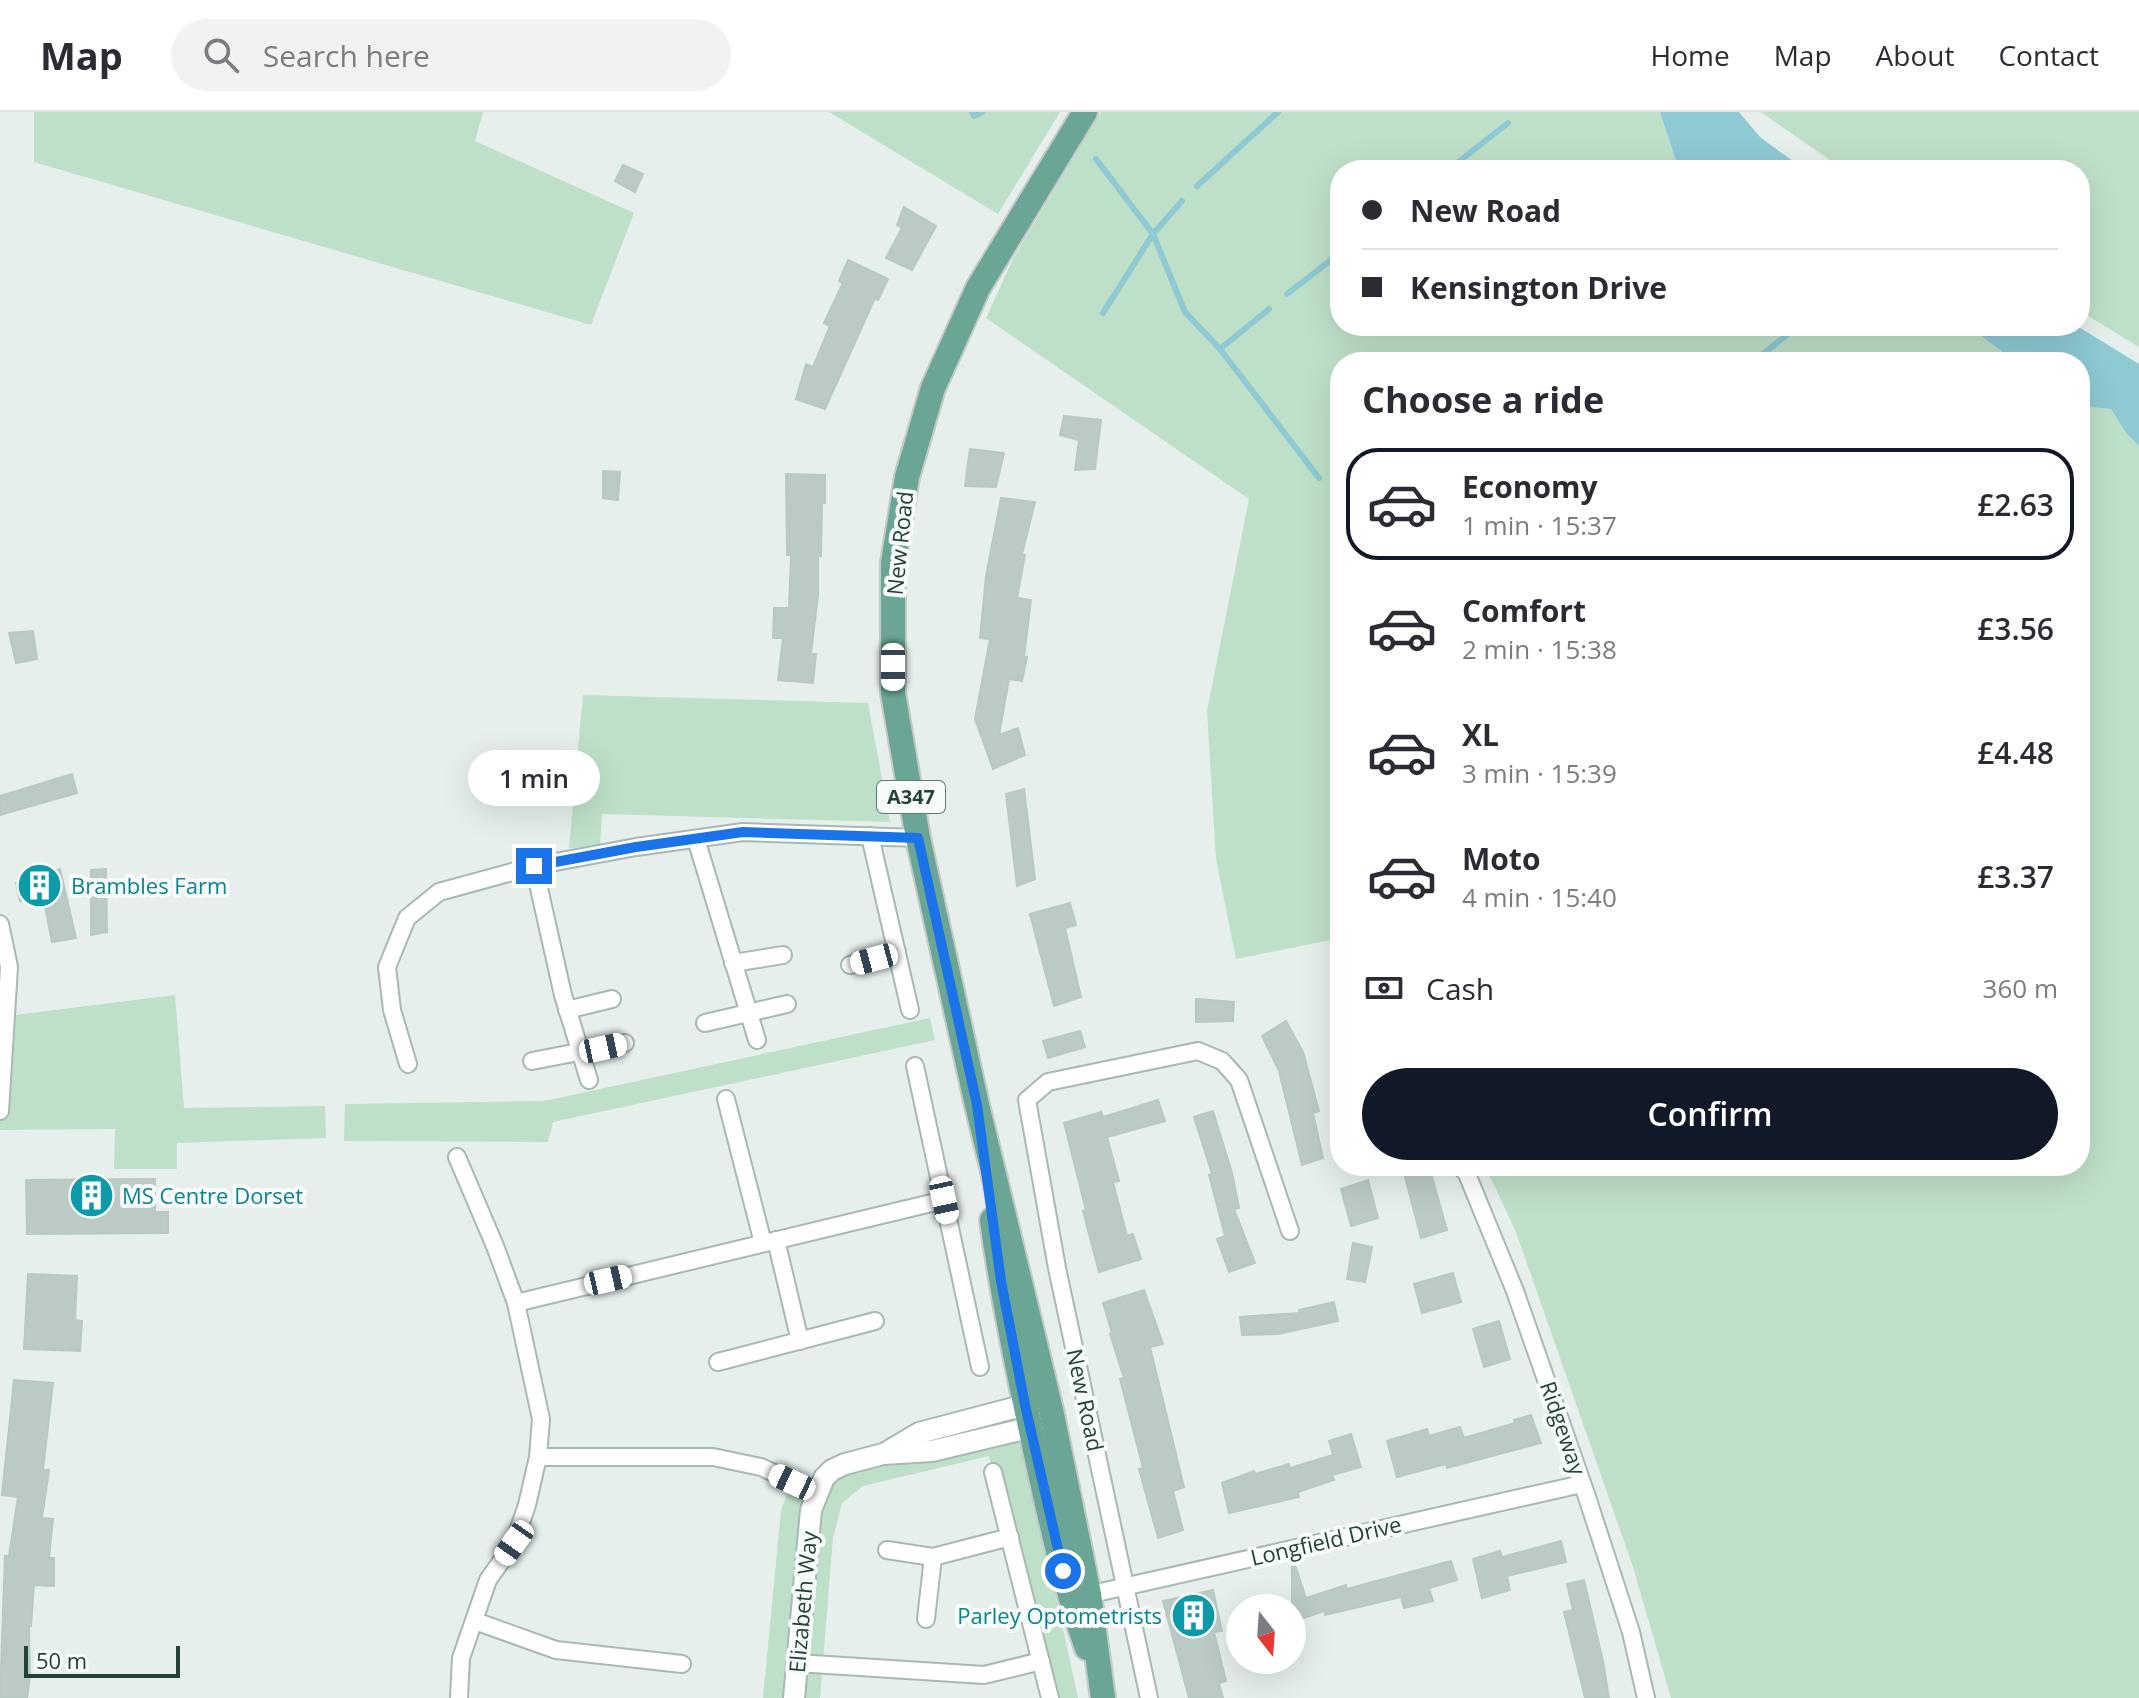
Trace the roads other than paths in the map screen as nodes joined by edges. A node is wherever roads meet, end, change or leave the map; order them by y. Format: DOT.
graph roads {
  1 [pos="1085,112"];
  2 [pos="870,836"];
  3 [pos="918,838"];
  4 [pos="696,839"];
  5 [pos="534,866"];
  6 [pos="0,924"];
  7 [pos="897,952"];
  8 [pos="783,955"];
  9 [pos="733,963"];
  10 [pos="850,965"];
  11 [pos="612,999"];
  12 [pos="787,1004"];
  13 [pos="567,1010"];
  14 [pos="910,1010"];
  15 [pos="749,1013"];
  16 [pos="705,1023"];
  17 [pos="757,1040"];
  18 [pos="625,1043"];
  19 [pos="580,1052"];
  20 [pos="532,1061"];
  21 [pos="408,1064"];
  22 [pos="915,1066"];
  23 [pos="589,1080"];
  24 [pos="726,1099"];
  25 [pos="977,1105"];
  26 [pos="0,1111"];
  27 [pos="457,1157"];
  28 [pos="1468,1176"];
  29 [pos="944,1200"];
  30 [pos="1290,1231"];
  31 [pos="769,1242"];
  32 [pos="516,1303"];
  33 [pos="875,1321"];
  34 [pos="800,1341"];
  35 [pos="718,1362"];
  36 [pos="980,1367"];
  37 [pos="1051,1410"];
  38 [pos="1028,1416"];
  39 [pos="538,1457"];
  40 [pos="993,1472"];
  41 [pos="1582,1484"];
  42 [pos="817,1493"];
  43 [pos="1010,1537"];
  44 [pos="887,1550"];
  45 [pos="933,1557"];
  46 [pos="1126,1585"];
  47 [pos="1079,1597"];
  48 [pos="926,1619"];
  49 [pos="475,1621"];
  50 [pos="1041,1661"];
  51 [pos="797,1663"];
  52 [pos="682,1664"];
  53 [pos="1102,1695"];
  54 [pos="459,1698"];
  55 [pos="794,1698"];
  56 [pos="1050,1698"];
  57 [pos="1149,1698"];
  58 [pos="1646,1698"];
  1 -- 3 [label="main road, New Road / A347"];
  2 -- 3 [label="street"];
  2 -- 4 [label="street"];
  2 -- 7 [label="street"];
  3 -- 25 [label="main road, New Road / A347"];
  4 -- 5 [label="street"];
  4 -- 9 [label="street"];
  5 -- 13 [label="street"];
  5 -- 21 [label="street"];
  6 -- 26 [label="street"];
  7 -- 10 [label="street"];
  7 -- 14 [label="street"];
  8 -- 9 [label="street"];
  9 -- 15 [label="street"];
  11 -- 13 [label="street"];
  12 -- 15 [label="street"];
  13 -- 19 [label="street"];
  15 -- 16 [label="street"];
  15 -- 17 [label="street"];
  18 -- 19 [label="street"];
  19 -- 20 [label="street"];
  19 -- 23 [label="street"];
  22 -- 29 [label="street"];
  24 -- 31 [label="street"];
  25 -- 37 [label="main road, New Road / A347"];
  25 -- 38 [label="main road, New Road / A347"];
  27 -- 32 [label="street"];
  28 -- 41 [label="street, Ridgeway"];
  29 -- 31 [label="street"];
  29 -- 36 [label="street"];
  30 -- 46 [label="street, New Road"];
  31 -- 32 [label="street"];
  31 -- 34 [label="street"];
  32 -- 39 [label="street"];
  33 -- 34 [label="street"];
  34 -- 35 [label="street"];
  37 -- 38 [label="street"];
  37 -- 47 [label="main road, New Road / A347"];
  38 -- 42 [label="street"];
  38 -- 47 [label="main road, New Road / A347"];
  39 -- 42 [label="street"];
  39 -- 49 [label="street"];
  40 -- 43 [label="street"];
  41 -- 46 [label="street, Longfield Drive"];
  41 -- 58 [label="street, Ridgeway"];
  42 -- 51 [label="street, Elizabeth Way"];
  43 -- 45 [label="street"];
  43 -- 50 [label="street"];
  44 -- 45 [label="street"];
  45 -- 48 [label="street"];
  46 -- 47 [label="street, Longfield Drive"];
  46 -- 57 [label="street, New Road"];
  47 -- 53 [label="main road, New Road / A347"];
  49 -- 52 [label="street"];
  49 -- 54 [label="street"];
  50 -- 51 [label="street"];
  50 -- 56 [label="street"];
  51 -- 55 [label="street, Elizabeth Way"];
}
